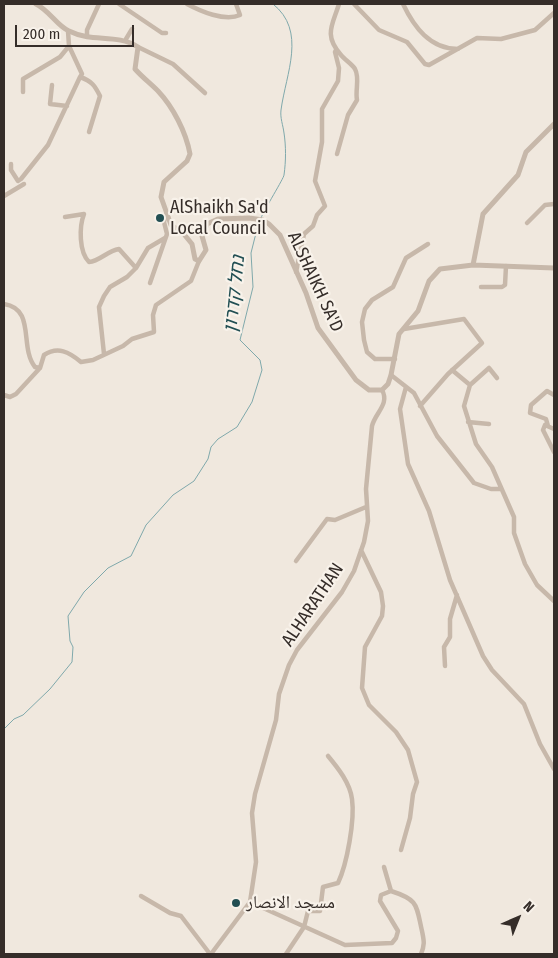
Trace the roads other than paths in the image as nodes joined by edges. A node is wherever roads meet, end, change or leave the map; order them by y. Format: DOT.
graph roads {
  1 [pos="36,4"];
  2 [pos="99,4"];
  3 [pos="119,4"];
  4 [pos="187,4"];
  5 [pos="236,4"];
  6 [pos="340,4"];
  7 [pos="354,4"];
  8 [pos="402,4"];
  9 [pos="554,12"];
  10 [pos="132,29"];
  11 [pos="68,31"];
  12 [pos="166,33"];
  13 [pos="87,37"];
  14 [pos="126,39"];
  15 [pos="69,46"];
  16 [pos="138,47"];
  17 [pos="459,49"];
  18 [pos="336,50"];
  19 [pos="80,77"];
  20 [pos="52,85"];
  21 [pos="23,92"];
  22 [pos="205,93"];
  23 [pos="67,106"];
  24 [pos="554,124"];
  25 [pos="89,132"];
  26 [pos="337,154"];
  27 [pos="11,164"];
  28 [pos="24,184"];
  29 [pos="4,196"];
  30 [pos="554,204"];
  31 [pos="166,214"];
  32 [pos="65,216"];
  33 [pos="527,223"];
  34 [pos="165,238"];
  35 [pos="428,244"];
  36 [pos="199,261"];
  37 [pos="473,265"];
  38 [pos="506,266"];
  39 [pos="136,268"];
  40 [pos="554,268"];
  41 [pos="296,272"];
  42 [pos="150,283"];
  43 [pos="481,287"];
  44 [pos="4,304"];
  45 [pos="404,328"];
  46 [pos="104,354"];
  47 [pos="395,359"];
  48 [pos="40,368"];
  49 [pos="452,370"];
  50 [pos="391,375"];
  51 [pos="497,378"];
  52 [pos="470,385"];
  53 [pos="406,387"];
  54 [pos="382,390"];
  55 [pos="4,395"];
  56 [pos="554,395"];
  57 [pos="420,406"];
  58 [pos="468,422"];
  59 [pos="489,424"];
  60 [pos="548,426"];
  61 [pos="554,429"];
  62 [pos="554,452"];
  63 [pos="501,489"];
  64 [pos="366,507"];
  65 [pos="361,550"];
  66 [pos="296,561"];
  67 [pos="457,595"];
  68 [pos="554,601"];
  69 [pos="445,666"];
  70 [pos="328,756"];
  71 [pos="554,769"];
  72 [pos="401,850"];
  73 [pos="384,868"];
  74 [pos="391,891"];
  75 [pos="141,896"];
  76 [pos="250,902"];
  77 [pos="304,927"];
  78 [pos="211,954"];
  79 [pos="286,954"];
  80 [pos="421,954"];
  1 -- 11 [label="street"];
  2 -- 13 [label="street"];
  3 -- 12 [label="street"];
  4 -- 5 [label="street"];
  6 -- 18 [label="street"];
  7 -- 17 [label="street"];
  8 -- 17 [label="street"];
  9 -- 17 [label="street"];
  10 -- 14 [label="street"];
  11 -- 13 [label="street"];
  11 -- 15 [label="street"];
  13 -- 14 [label="street"];
  14 -- 16 [label="street"];
  15 -- 19 [label="street"];
  15 -- 21 [label="street"];
  16 -- 22 [label="street"];
  16 -- 31 [label="street"];
  18 -- 26 [label="street"];
  18 -- 41 [label="street"];
  19 -- 23 [label="street"];
  19 -- 25 [label="street"];
  20 -- 23 [label="street"];
  23 -- 27 [label="street"];
  24 -- 37 [label="street"];
  28 -- 29 [label="street"];
  30 -- 33 [label="street"];
  31 -- 34 [label="street"];
  31 -- 36 [label="street"];
  32 -- 39 [label="street"];
  34 -- 39 [label="street"];
  34 -- 42 [label="street"];
  35 -- 47 [label="street"];
  36 -- 41 [label="street, ALSHAIKH SA'D"];
  36 -- 46 [label="street"];
  37 -- 38 [label="street, ALHARATHAN"];
  37 -- 45 [label="street, ALHARATHAN"];
  38 -- 40 [label="street, ALHARATHAN"];
  38 -- 43 [label="street"];
  39 -- 46 [label="street"];
  41 -- 54 [label="street, ALSHAIKH SA'D"];
  44 -- 48 [label="street"];
  45 -- 47 [label="street, ALHARATHAN"];
  45 -- 49 [label="street"];
  46 -- 48 [label="street"];
  47 -- 50 [label="street, ALHARATHAN"];
  48 -- 55 [label="street"];
  49 -- 52 [label="street"];
  49 -- 57 [label="street"];
  50 -- 53 [label="street"];
  50 -- 54 [label="street, ALHARATHAN"];
  51 -- 52 [label="street"];
  52 -- 58 [label="street"];
  53 -- 57 [label="street"];
  53 -- 67 [label="street"];
  54 -- 64 [label="street, ALHARATHAN"];
  56 -- 60 [label="street"];
  57 -- 63 [label="street"];
  58 -- 59 [label="street"];
  58 -- 63 [label="street"];
  60 -- 61 [label="street"];
  60 -- 62 [label="street"];
  63 -- 68 [label="street"];
  64 -- 65 [label="street, ALHARATHAN"];
  64 -- 66 [label="street"];
  65 -- 72 [label="street"];
  65 -- 76 [label="street, ALHARATHAN"];
  67 -- 69 [label="street"];
  67 -- 71 [label="street"];
  70 -- 77 [label="street"];
  73 -- 74 [label="street"];
  74 -- 77 [label="street"];
  74 -- 80 [label="street"];
  75 -- 78 [label="street"];
  76 -- 77 [label="street"];
  76 -- 78 [label="street, ALHARATHAN"];
  77 -- 79 [label="street"];
}
